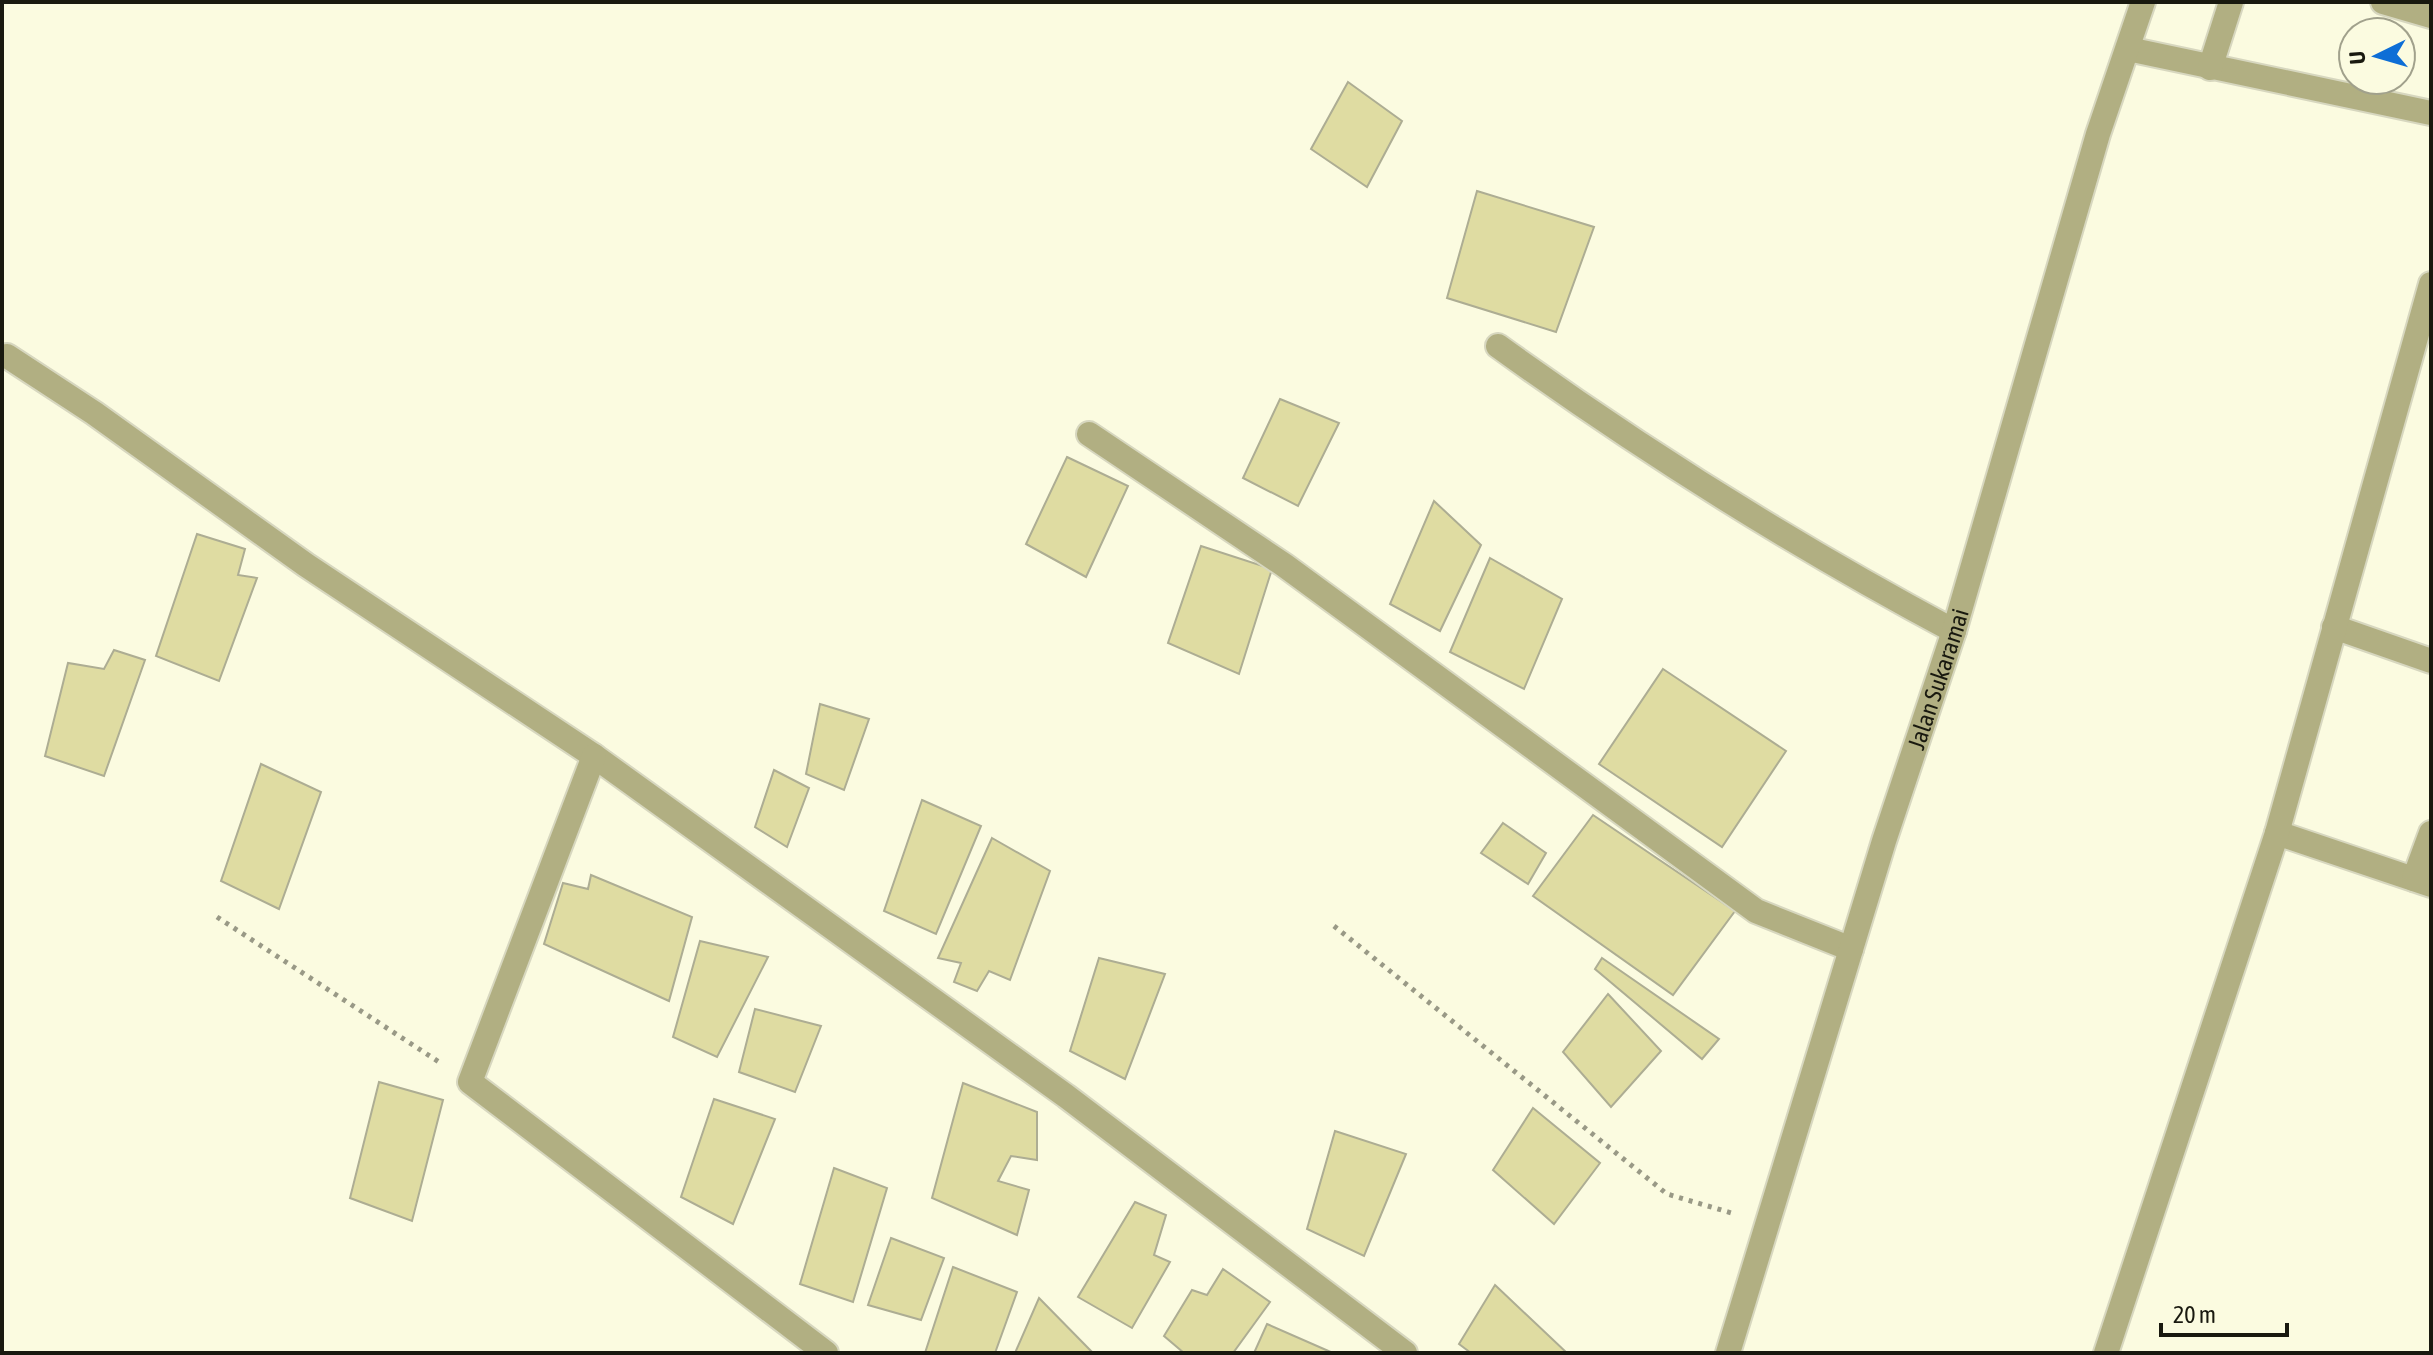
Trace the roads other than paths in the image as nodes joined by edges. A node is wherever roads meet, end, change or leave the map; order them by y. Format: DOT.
graph roads {
  1 [pos="2143,2"];
  2 [pos="2231,2"];
  3 [pos="2383,2"];
  4 [pos="2431,16"];
  5 [pos="2128,49"];
  6 [pos="2210,68"];
  7 [pos="2431,113"];
  8 [pos="2431,284"];
  9 [pos="1498,346"];
  10 [pos="7,356"];
  11 [pos="1089,434"];
  12 [pos="2334,627"];
  13 [pos="1954,631"];
  14 [pos="2431,661"];
  15 [pos="594,756"];
  16 [pos="2277,833"];
  17 [pos="2431,833"];
  18 [pos="2423,882"];
  19 [pos="1851,949"];
  20 [pos="826,1353"];
  21 [pos="1405,1353"];
  22 [pos="1728,1353"];
  23 [pos="2106,1353"];
  1 -- 5 [label="street, Jalan Sukaramai"];
  2 -- 6 [label="street"];
  3 -- 4 [label="street"];
  5 -- 6 [label="street"];
  5 -- 13 [label="street, Jalan Sukaramai"];
  6 -- 7 [label="street"];
  8 -- 12 [label="street"];
  9 -- 13 [label="street"];
  10 -- 15 [label="street"];
  11 -- 19 [label="street"];
  12 -- 14 [label="street"];
  12 -- 16 [label="street"];
  13 -- 19 [label="street, Jalan Sukaramai"];
  15 -- 20 [label="street"];
  15 -- 21 [label="street"];
  16 -- 18 [label="street"];
  16 -- 23 [label="street"];
  17 -- 18 [label="street"];
  19 -- 22 [label="street, Jalan Sukaramai"];
}
